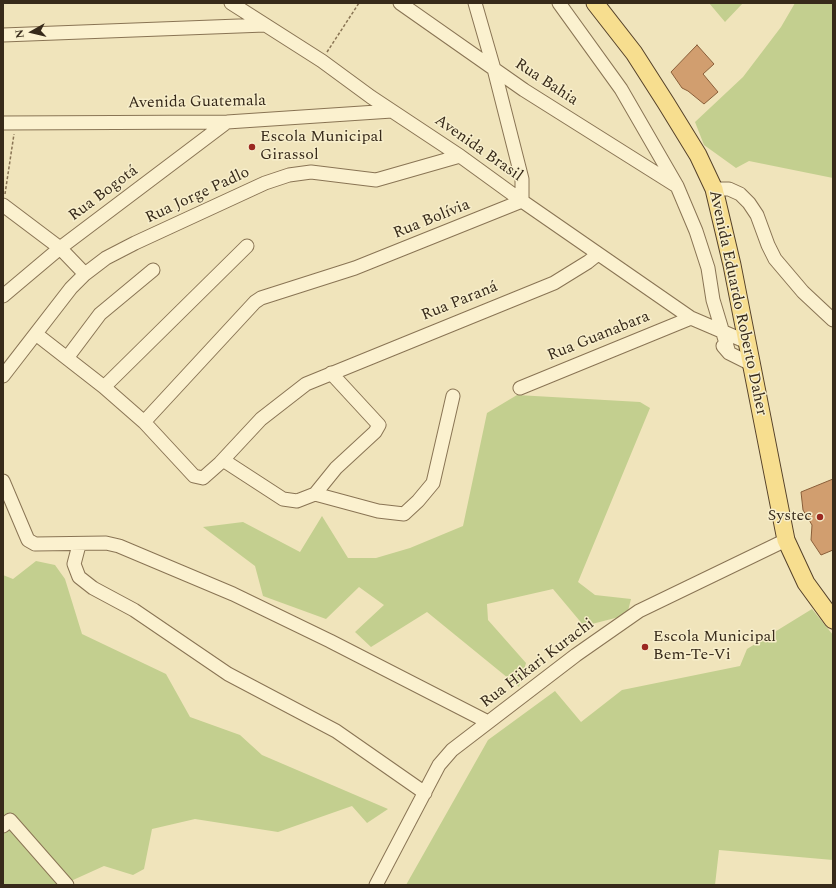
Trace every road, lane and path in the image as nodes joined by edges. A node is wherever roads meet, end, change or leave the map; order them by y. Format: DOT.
graph roads {
  1 [pos="232,3"];
  2 [pos="359,3"];
  3 [pos="400,3"];
  4 [pos="475,3"];
  5 [pos="559,3"];
  6 [pos="595,3"];
  7 [pos="265,25"];
  8 [pos="3,35"];
  9 [pos="322,61"];
  10 [pos="494,69"];
  11 [pos="392,111"];
  12 [pos="227,122"];
  13 [pos="9,123"];
  14 [pos="460,156"];
  15 [pos="677,186"];
  16 [pos="714,189"];
  17 [pos="522,201"];
  18 [pos="3,206"];
  19 [pos="246,246"];
  20 [pos="60,248"];
  21 [pos="598,254"];
  22 [pos="153,270"];
  23 [pos="85,274"];
  24 [pos="3,296"];
  25 [pos="691,318"];
  26 [pos="833,320"];
  27 [pos="703,324"];
  28 [pos="722,330"];
  29 [pos="36,334"];
  30 [pos="747,342"];
  31 [pos="729,353"];
  32 [pos="67,358"];
  33 [pos="751,364"];
  34 [pos="331,373"];
  35 [pos="3,376"];
  36 [pos="104,387"];
  37 [pos="520,388"];
  38 [pos="453,396"];
  39 [pos="144,422"];
  40 [pos="223,460"];
  41 [pos="3,481"];
  42 [pos="315,494"];
  43 [pos="786,540"];
  44 [pos="79,545"];
  45 [pos="833,620"];
  46 [pos="488,722"];
  47 [pos="424,793"];
  48 [pos="7,823"];
  49 [pos="67,885"];
  50 [pos="376,885"];
  1 -- 7 [label="street, Avenida Brasil"];
  2 -- 9 [label="path"];
  3 -- 10 [label="street, Rua Bahia"];
  4 -- 10 [label="street"];
  5 -- 15 [label="street"];
  6 -- 16 [label="main road, Avenida Eduardo Roberto Daher"];
  7 -- 8 [label="street"];
  7 -- 9 [label="street, Avenida Brasil"];
  9 -- 11 [label="street, Avenida Brasil"];
  10 -- 15 [label="street, Rua Bahia"];
  10 -- 17 [label="street"];
  11 -- 12 [label="street, Avenida Guatemala"];
  11 -- 14 [label="street, Avenida Brasil"];
  12 -- 13 [label="street, Avenida Guatemala"];
  12 -- 20 [label="street, Rua Bogotá"];
  13 -- 18 [label="path"];
  14 -- 17 [label="street, Avenida Brasil"];
  14 -- 23 [label="street, Rua Jorge Padlo"];
  15 -- 28 [label="street"];
  16 -- 26 [label="street"];
  16 -- 30 [label="main road, Avenida Eduardo Roberto Daher"];
  17 -- 21 [label="street, Avenida Brasil"];
  17 -- 39 [label="street, Rua Bolívia"];
  18 -- 20 [label="street"];
  19 -- 36 [label="street"];
  20 -- 23 [label="street"];
  20 -- 24 [label="street, Rua Bogotá"];
  21 -- 25 [label="street, Avenida Brasil"];
  21 -- 34 [label="street, Rua Paraná"];
  22 -- 32 [label="street"];
  23 -- 29 [label="street, Rua Jorge Padlo"];
  25 -- 27 [label="street, Avenida Brasil"];
  25 -- 37 [label="street, Rua Guanabara"];
  27 -- 28 [label="street, Avenida Brasil"];
  27 -- 31 [label="street, Avenida Brasil"];
  28 -- 30 [label="street, Avenida Brasil"];
  28 -- 31 [label="street"];
  29 -- 32 [label="street, Rua Paraná"];
  29 -- 35 [label="street, Rua Jorge Padlo"];
  30 -- 33 [label="main road, Avenida Eduardo Roberto Daher"];
  31 -- 33 [label="street, Avenida Brasil"];
  32 -- 36 [label="street, Rua Paraná"];
  33 -- 43 [label="main road, Avenida Eduardo Roberto Daher"];
  34 -- 40 [label="street, Rua Paraná"];
  34 -- 42 [label="street"];
  36 -- 39 [label="street, Rua Paraná"];
  38 -- 42 [label="street"];
  39 -- 40 [label="street, Rua Paraná"];
  40 -- 42 [label="street"];
  41 -- 44 [label="street"];
  43 -- 45 [label="main road, Avenida Eduardo Roberto Daher"];
  43 -- 46 [label="street, Rua Hikari Kurachi"];
  44 -- 46 [label="street"];
  44 -- 47 [label="street"];
  46 -- 47 [label="street, Rua Hikari Kurachi"];
  47 -- 50 [label="street, Rua Hikari Kurachi"];
  48 -- 49 [label="street"];
}
